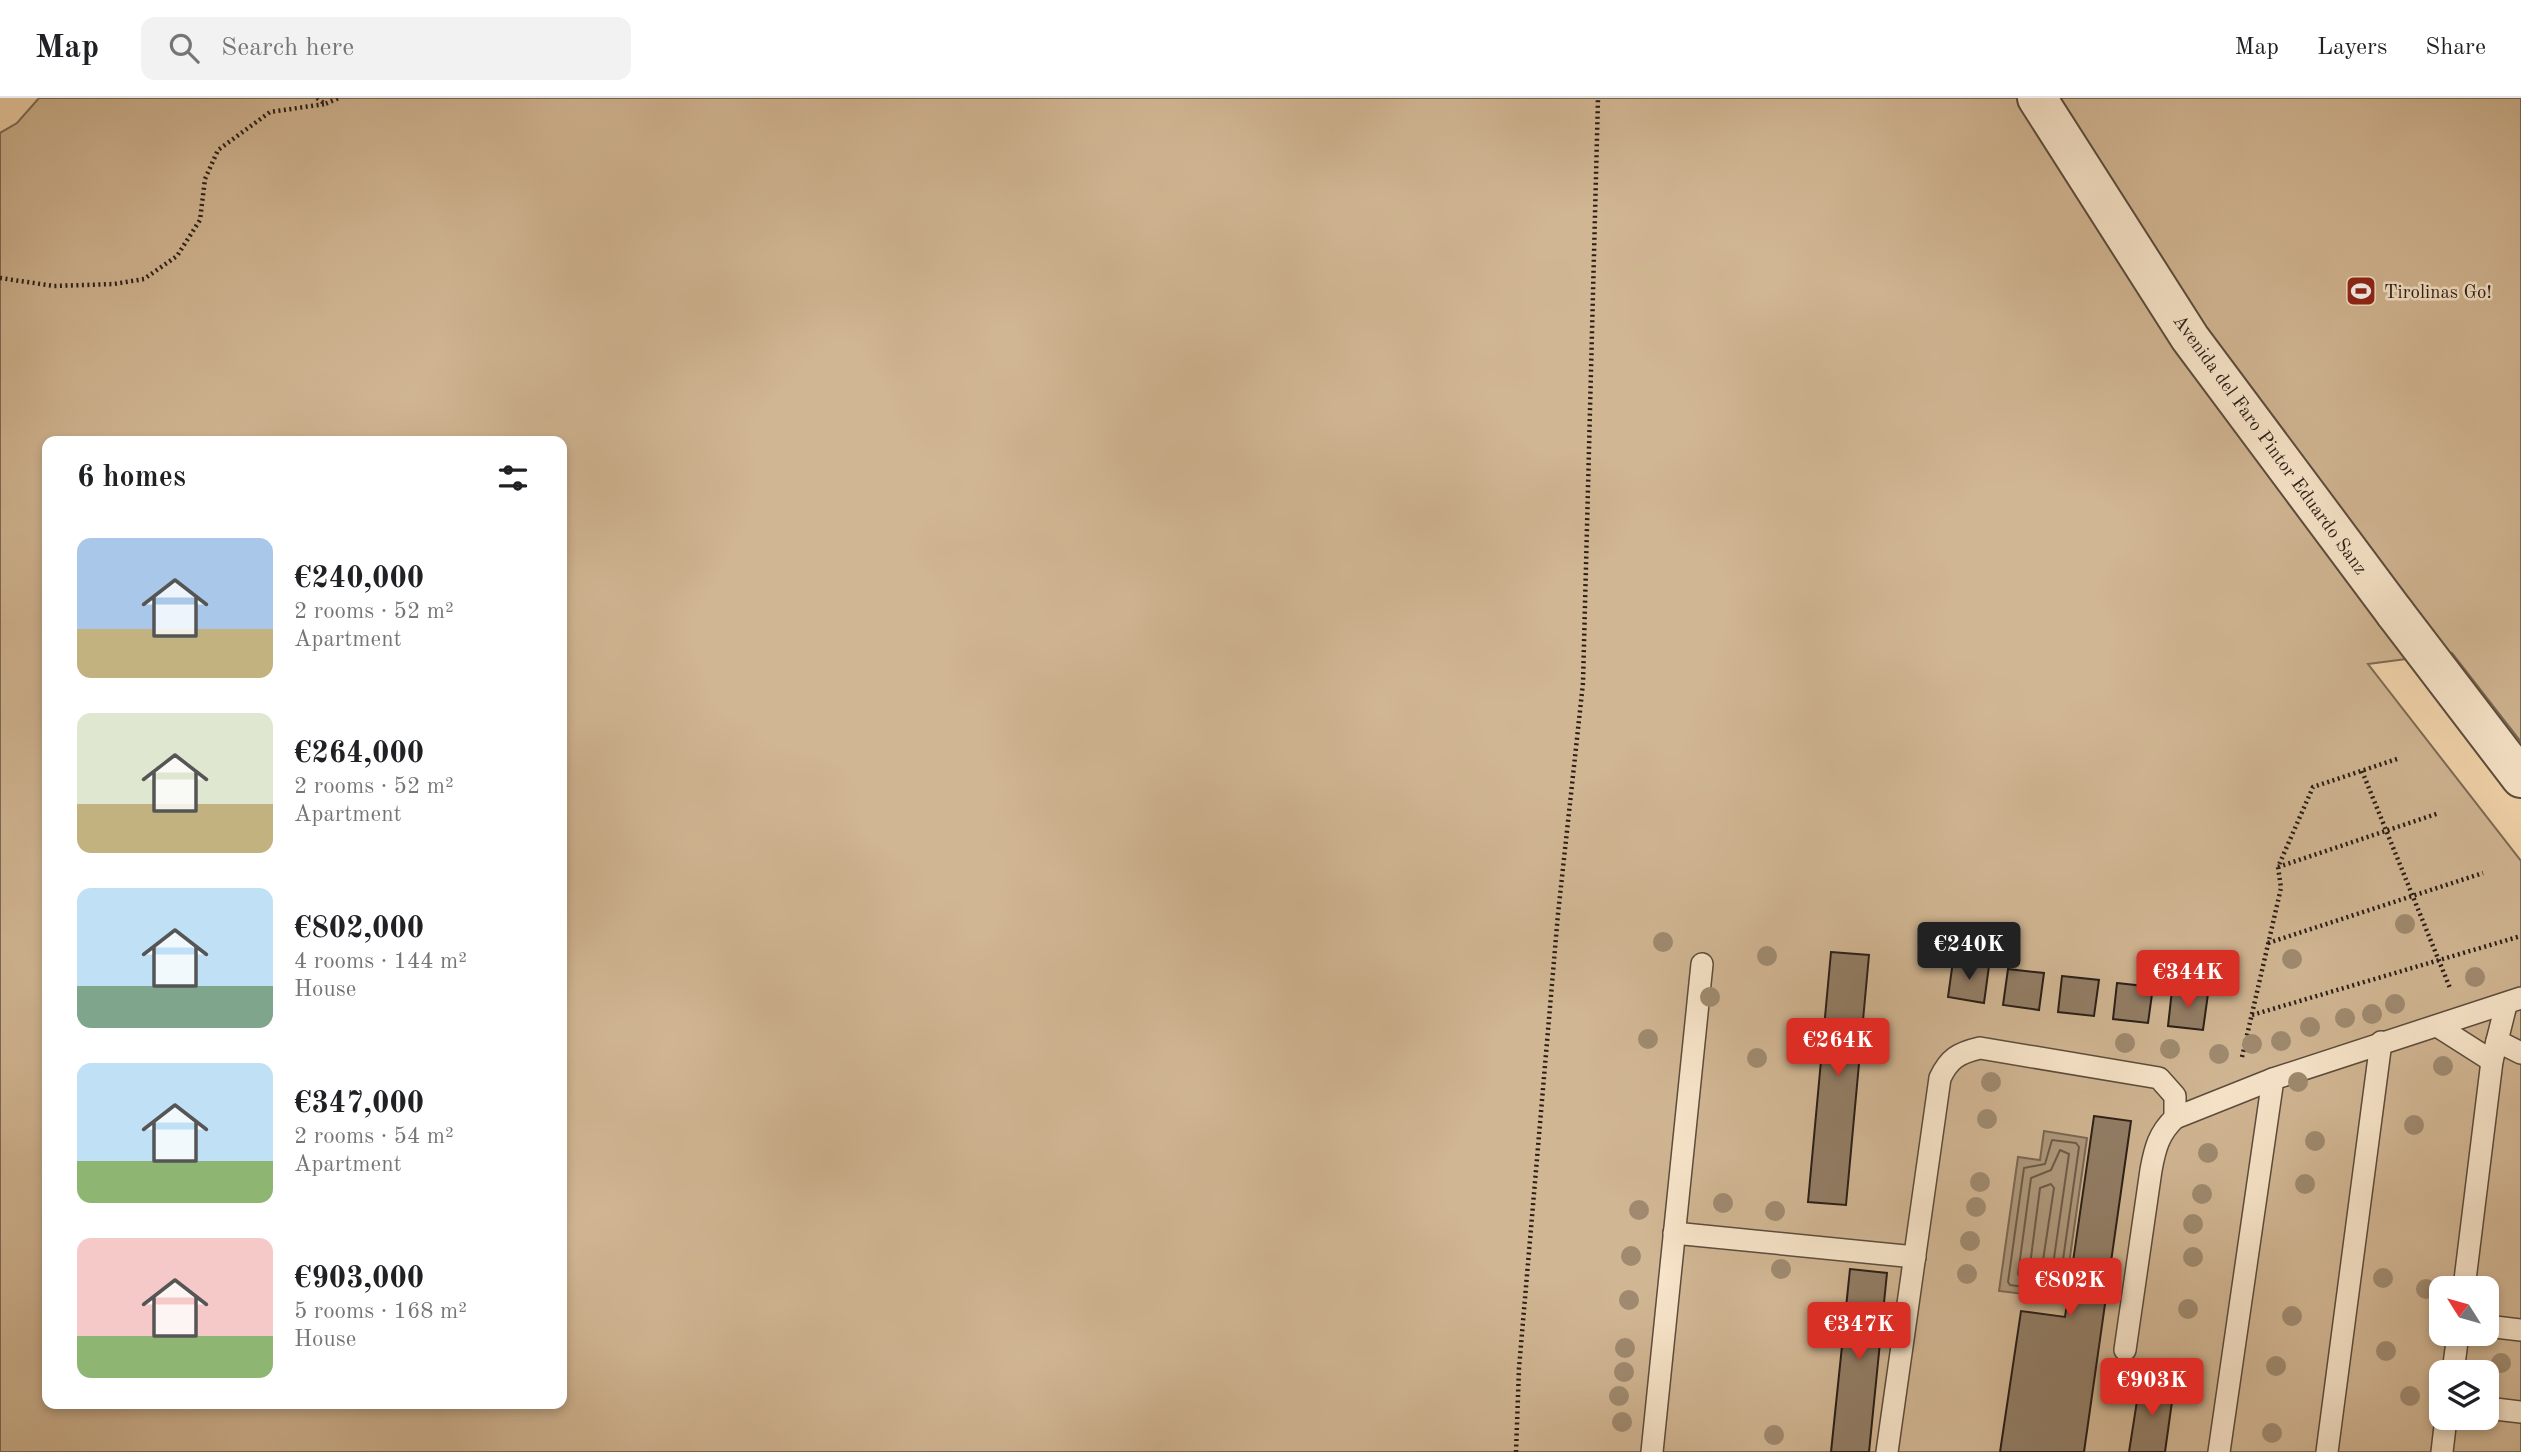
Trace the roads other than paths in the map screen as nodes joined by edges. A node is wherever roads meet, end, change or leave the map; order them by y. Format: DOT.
graph roads {
  1 [pos="2037,98"];
  2 [pos="2521,778"];
  3 [pos="1702,964"];
  4 [pos="2514,1001"];
  5 [pos="2437,1026"];
  6 [pos="2381,1042"];
  7 [pos="2494,1051"];
  8 [pos="2521,1053"];
  9 [pos="2273,1079"];
  10 [pos="2175,1118"];
  11 [pos="1674,1233"];
  12 [pos="1915,1257"];
  13 [pos="2466,1276"];
  14 [pos="2499,1327"];
  15 [pos="2521,1330"];
  16 [pos="2125,1350"];
  17 [pos="2499,1409"];
  18 [pos="2521,1412"];
  19 [pos="2445,1430"];
  20 [pos="1652,1452"];
  21 [pos="1887,1452"];
  22 [pos="2219,1452"];
  23 [pos="2326,1452"];
  24 [pos="2442,1452"];
  1 -- 2 [label="street, Avenida del Faro Pintor Eduardo Sanz"];
  3 -- 11 [label="lane"];
  4 -- 5 [label="lane"];
  4 -- 7 [label="lane"];
  5 -- 6 [label="lane"];
  5 -- 7 [label="lane"];
  6 -- 9 [label="lane"];
  6 -- 23 [label="lane"];
  7 -- 8 [label="lane"];
  7 -- 13 [label="lane"];
  9 -- 10 [label="lane"];
  9 -- 22 [label="lane"];
  10 -- 12 [label="lane"];
  10 -- 16 [label="lane"];
  11 -- 12 [label="lane"];
  11 -- 20 [label="lane"];
  12 -- 21 [label="lane"];
  14 -- 15 [label="lane"];
  17 -- 18 [label="lane"];
  19 -- 24 [label="lane"];
}
